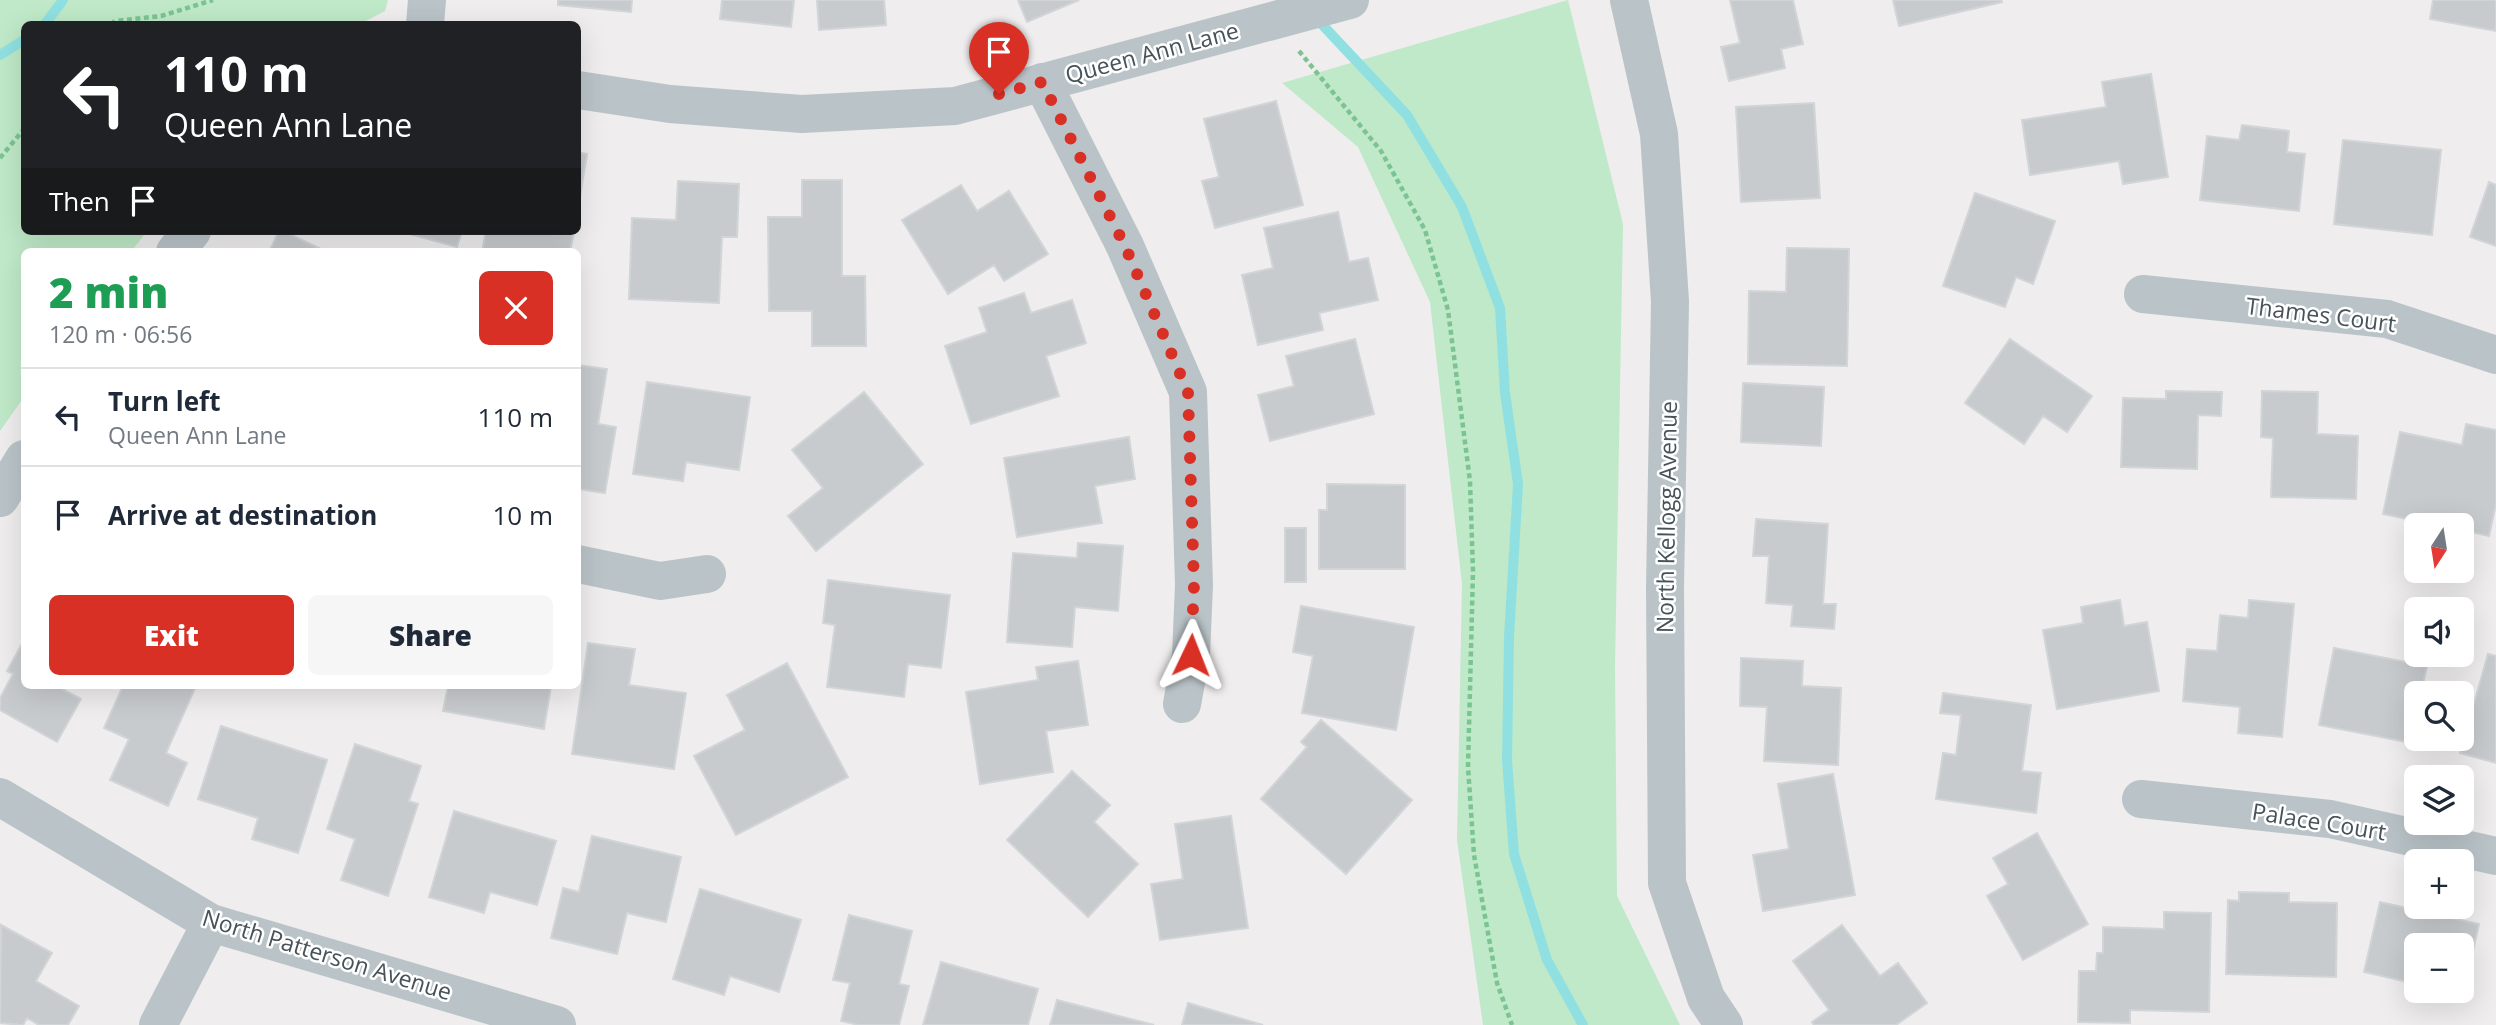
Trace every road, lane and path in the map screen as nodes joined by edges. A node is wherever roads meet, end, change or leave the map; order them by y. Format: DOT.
graph roads {
  1 [pos="213,0"];
  2 [pos="427,0"];
  3 [pos="1350,0"];
  4 [pos="1629,0"];
  5 [pos="116,21"];
  6 [pos="425,21"];
  7 [pos="1273,21"];
  8 [pos="1042,82"];
  9 [pos="581,90"];
  10 [pos="21,133"];
  11 [pos="0,158"];
  12 [pos="2143,294"];
  13 [pos="2496,355"];
  14 [pos="21,464"];
  15 [pos="0,498"];
  16 [pos="581,565"];
  17 [pos="707,574"];
  18 [pos="1182,704"];
  19 [pos="0,797"];
  20 [pos="2141,799"];
  21 [pos="2496,856"];
  22 [pos="211,923"];
  23 [pos="158,1025"];
  24 [pos="556,1025"];
  25 [pos="1512,1025"];
  26 [pos="1724,1025"];
  1 -- 5 [label="path"];
  2 -- 6 [label="street"];
  3 -- 7 [label="street, Queen Ann Lane"];
  4 -- 26 [label="street, North Kellogg Avenue"];
  7 -- 8 [label="street, Queen Ann Lane"];
  7 -- 25 [label="path"];
  8 -- 9 [label="street, Queen Ann Lane"];
  8 -- 18 [label="street"];
  10 -- 11 [label="path"];
  12 -- 13 [label="street, Thames Court"];
  14 -- 15 [label="street"];
  16 -- 17 [label="street"];
  19 -- 22 [label="street, North Patterson Avenue"];
  20 -- 21 [label="street, Palace Court"];
  22 -- 23 [label="street"];
  22 -- 24 [label="street, North Patterson Avenue"];
}
